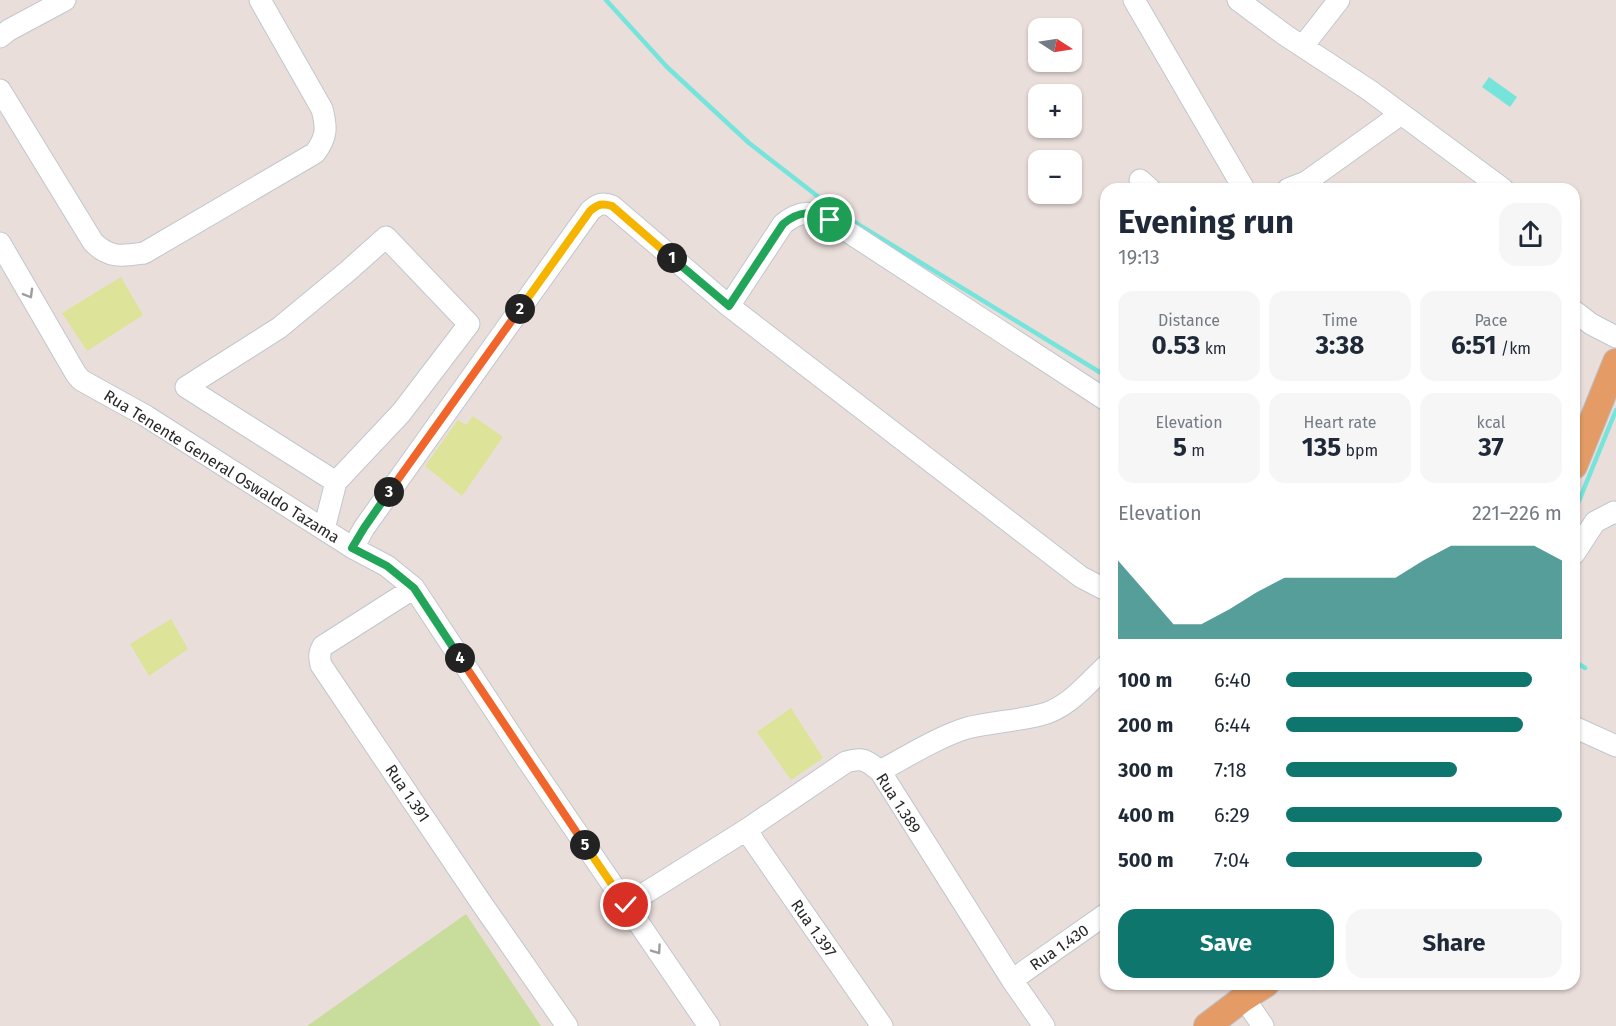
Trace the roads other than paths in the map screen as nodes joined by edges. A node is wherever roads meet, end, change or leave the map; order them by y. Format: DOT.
graph roads {
  1 [pos="65,0"];
  2 [pos="261,0"];
  3 [pos="1134,0"];
  4 [pos="1238,0"];
  5 [pos="1340,0"];
  6 [pos="0,38"];
  7 [pos="1303,46"];
  8 [pos="0,90"];
  9 [pos="1401,114"];
  10 [pos="1241,183"];
  11 [pos="1308,183"];
  12 [pos="1495,183"];
  13 [pos="0,243"];
  14 [pos="729,306"];
  15 [pos="1580,316"];
  16 [pos="1616,337"];
  17 [pos="1616,362"];
  18 [pos="1100,396"];
  19 [pos="1580,451"];
  20 [pos="336,482"];
  21 [pos="1616,513"];
  22 [pos="324,529"];
  23 [pos="1580,545"];
  24 [pos="352,548"];
  25 [pos="1100,587"];
  26 [pos="414,588"];
  27 [pos="1100,672"];
  28 [pos="1580,730"];
  29 [pos="1616,746"];
  30 [pos="880,771"];
  31 [pos="746,830"];
  32 [pos="626,905"];
  33 [pos="1100,918"];
  34 [pos="1012,980"];
  35 [pos="1257,990"];
  36 [pos="1244,998"];
  37 [pos="567,1026"];
  38 [pos="709,1026"];
  39 [pos="882,1026"];
  40 [pos="1044,1026"];
  41 [pos="1207,1026"];
  42 [pos="1263,1026"];
  1 -- 6 [label="street"];
  2 -- 8 [label="street"];
  3 -- 10 [label="street"];
  4 -- 7 [label="street"];
  5 -- 7 [label="street"];
  7 -- 9 [label="street"];
  9 -- 11 [label="street"];
  9 -- 12 [label="street"];
  13 -- 22 [label="street, Rua Tenente General Oswaldo Tazama, one-way"];
  14 -- 18 [label="street"];
  14 -- 24 [label="street"];
  14 -- 25 [label="street"];
  15 -- 16 [label="street"];
  17 -- 19 [label="main road"];
  20 -- 20 [label="street"];
  20 -- 22 [label="street"];
  21 -- 23 [label="street"];
  22 -- 24 [label="street, Rua Tenente General Oswaldo Tazama"];
  24 -- 26 [label="street, Rua Tenente General Oswaldo Tazama"];
  26 -- 32 [label="street, Rua Tenente General Oswaldo Tazama"];
  26 -- 37 [label="street, Rua 1.391"];
  27 -- 30 [label="street"];
  28 -- 29 [label="street"];
  30 -- 31 [label="street, Rua 1.389"];
  30 -- 34 [label="street, Rua 1.389"];
  31 -- 32 [label="street, Rua 1.389"];
  31 -- 39 [label="street, Rua 1.397"];
  32 -- 38 [label="street, Rua Tenente General Oswaldo Tazama, one-way"];
  33 -- 34 [label="street, Rua 1.430"];
  34 -- 40 [label="street, Rua 1.389"];
  35 -- 36 [label="main road"];
  36 -- 41 [label="main road"];
  36 -- 42 [label="street"];
}
